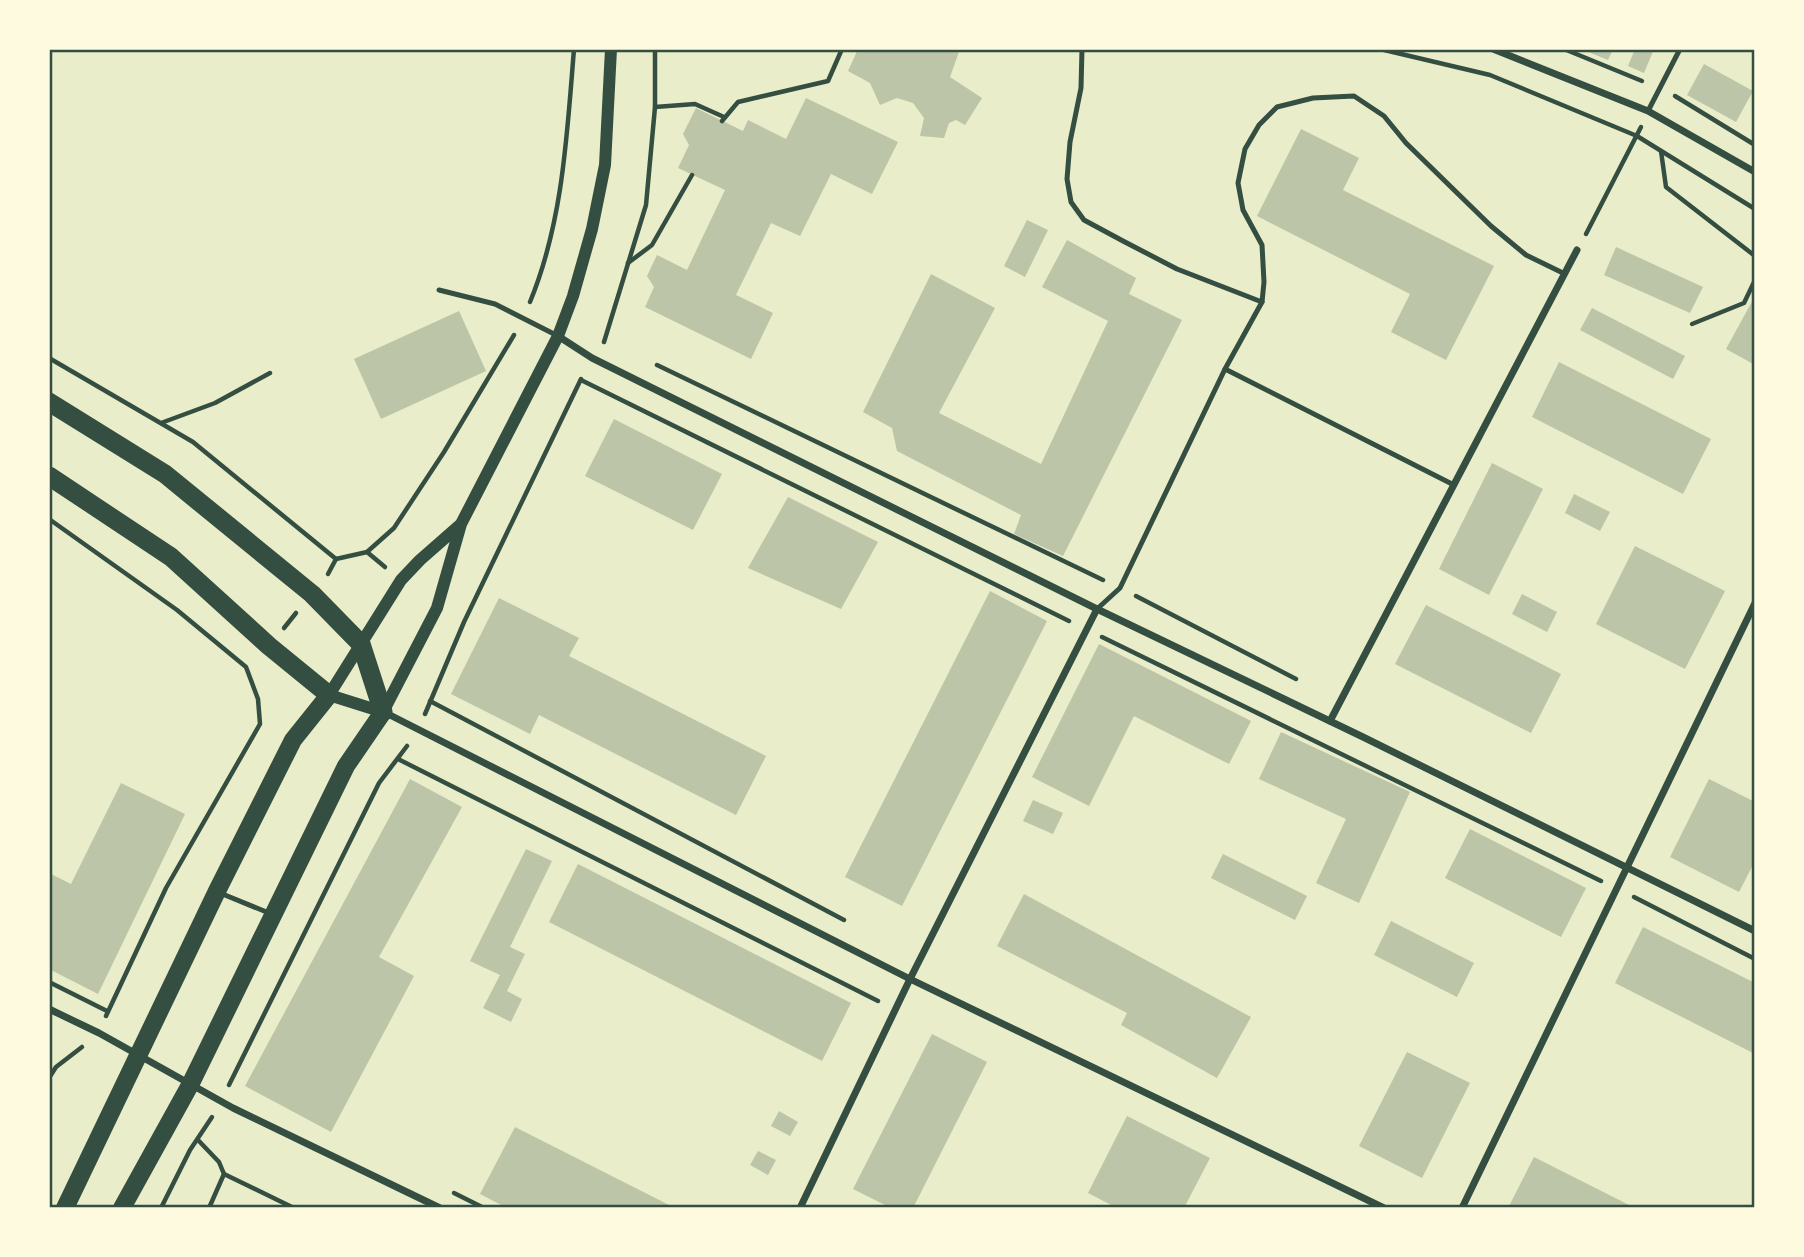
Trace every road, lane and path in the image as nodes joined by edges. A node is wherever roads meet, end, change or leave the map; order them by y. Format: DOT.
graph roads {
  1 [pos="574,49"];
  2 [pos="611,49"];
  3 [pos="655,49"];
  4 [pos="842,49"];
  5 [pos="1082,49"];
  6 [pos="1380,49"];
  7 [pos="1493,49"];
  8 [pos="1681,49"];
  9 [pos="655,107"];
  10 [pos="1648,111"];
  11 [pos="1637,136"];
  12 [pos="1661,151"];
  13 [pos="1755,172"];
  14 [pos="692,174"];
  15 [pos="1755,209"];
  16 [pos="1577,250"];
  17 [pos="1755,256"];
  18 [pos="626,265"];
  19 [pos="1565,274"];
  20 [pos="1755,279"];
  21 [pos="439,290"];
  22 [pos="1262,302"];
  23 [pos="524,318"];
  24 [pos="1692,324"];
  25 [pos="558,337"];
  26 [pos="49,358"];
  27 [pos="592,358"];
  28 [pos="656,364"];
  29 [pos="1225,369"];
  30 [pos="270,373"];
  31 [pos="581,380"];
  32 [pos="49,402"];
  33 [pos="160,423"];
  34 [pos="49,476"];
  35 [pos="1454,485"];
  36 [pos="49,519"];
  37 [pos="461,524"];
  38 [pos="1120,588"];
  39 [pos="1755,603"];
  40 [pos="1097,609"];
  41 [pos="1085,629"];
  42 [pos="361,644"];
  43 [pos="435,689"];
  44 [pos="329,695"];
  45 [pos="430,701"];
  46 [pos="1340,702"];
  47 [pos="383,712"];
  48 [pos="1330,721"];
  49 [pos="260,724"];
  50 [pos="293,740"];
  51 [pos="398,759"];
  52 [pos="346,766"];
  53 [pos="1627,867"];
  54 [pos="1617,889"];
  55 [pos="217,891"];
  56 [pos="274,915"];
  57 [pos="847,921"];
  58 [pos="1755,931"];
  59 [pos="1755,959"];
  60 [pos="910,979"];
  61 [pos="49,982"];
  62 [pos="49,1009"];
  63 [pos="895,1010"];
  64 [pos="107,1011"];
  65 [pos="99,1033"];
  66 [pos="140,1055"];
  67 [pos="49,1078"];
  68 [pos="190,1085"];
  69 [pos="222,1101"];
  70 [pos="198,1140"];
  71 [pos="224,1174"];
  72 [pos="65,1208"];
  73 [pos="122,1208"];
  74 [pos="161,1208"];
  75 [pos="209,1208"];
  76 [pos="294,1208"];
  77 [pos="440,1208"];
  78 [pos="800,1208"];
  79 [pos="1384,1208"];
  80 [pos="1462,1208"];
  1 -- 23 [label="path"];
  2 -- 25 [label="street"];
  3 -- 9 [label="path"];
  4 -- 9 [label="path"];
  5 -- 22 [label="lane"];
  6 -- 11 [label="path"];
  7 -- 10 [label="street"];
  8 -- 10 [label="lane"];
  9 -- 18 [label="path"];
  10 -- 11 [label="path"];
  10 -- 13 [label="street"];
  11 -- 12 [label="path"];
  11 -- 16 [label="path"];
  12 -- 15 [label="path"];
  12 -- 17 [label="path"];
  14 -- 18 [label="path"];
  16 -- 19 [label="street"];
  18 -- 27 [label="path"];
  19 -- 22 [label="lane"];
  19 -- 35 [label="street"];
  20 -- 24 [label="path"];
  21 -- 23 [label="lane"];
  22 -- 29 [label="lane"];
  23 -- 25 [label="lane"];
  23 -- 33 [label="path"];
  25 -- 27 [label="street"];
  25 -- 37 [label="street"];
  26 -- 33 [label="path"];
  27 -- 31 [label="path"];
  27 -- 40 [label="street"];
  28 -- 38 [label="path"];
  29 -- 35 [label="lane"];
  29 -- 38 [label="lane"];
  30 -- 33 [label="path"];
  31 -- 41 [label="path"];
  31 -- 43 [label="path"];
  32 -- 42 [label="highway"];
  34 -- 44 [label="highway"];
  35 -- 46 [label="street"];
  36 -- 49 [label="path"];
  37 -- 42 [label="street"];
  37 -- 47 [label="street"];
  38 -- 40 [label="lane"];
  38 -- 46 [label="path"];
  39 -- 53 [label="street"];
  40 -- 41 [label="street"];
  40 -- 48 [label="street"];
  41 -- 54 [label="path"];
  41 -- 60 [label="street"];
  42 -- 44 [label="street"];
  42 -- 47 [label="highway"];
  44 -- 47 [label="street"];
  44 -- 50 [label="main road"];
  45 -- 57 [label="path"];
  46 -- 48 [label="street"];
  47 -- 52 [label="main road"];
  47 -- 60 [label="street"];
  48 -- 53 [label="street"];
  49 -- 50 [label="path"];
  49 -- 64 [label="path"];
  50 -- 55 [label="main road"];
  51 -- 63 [label="path"];
  52 -- 56 [label="main road"];
  52 -- 69 [label="path"];
  53 -- 54 [label="street"];
  53 -- 58 [label="street"];
  54 -- 59 [label="path"];
  54 -- 80 [label="street"];
  55 -- 56 [label="lane"];
  55 -- 66 [label="main road"];
  56 -- 68 [label="main road"];
  60 -- 63 [label="street"];
  60 -- 79 [label="street"];
  61 -- 64 [label="path"];
  62 -- 65 [label="street"];
  63 -- 78 [label="street"];
  64 -- 65 [label="path"];
  65 -- 66 [label="street"];
  65 -- 67 [label="path"];
  66 -- 68 [label="street"];
  66 -- 72 [label="main road"];
  68 -- 69 [label="street"];
  68 -- 73 [label="main road"];
  69 -- 70 [label="path"];
  69 -- 77 [label="street"];
  70 -- 71 [label="path"];
  70 -- 74 [label="path"];
  71 -- 75 [label="path"];
  71 -- 76 [label="path"];
}
